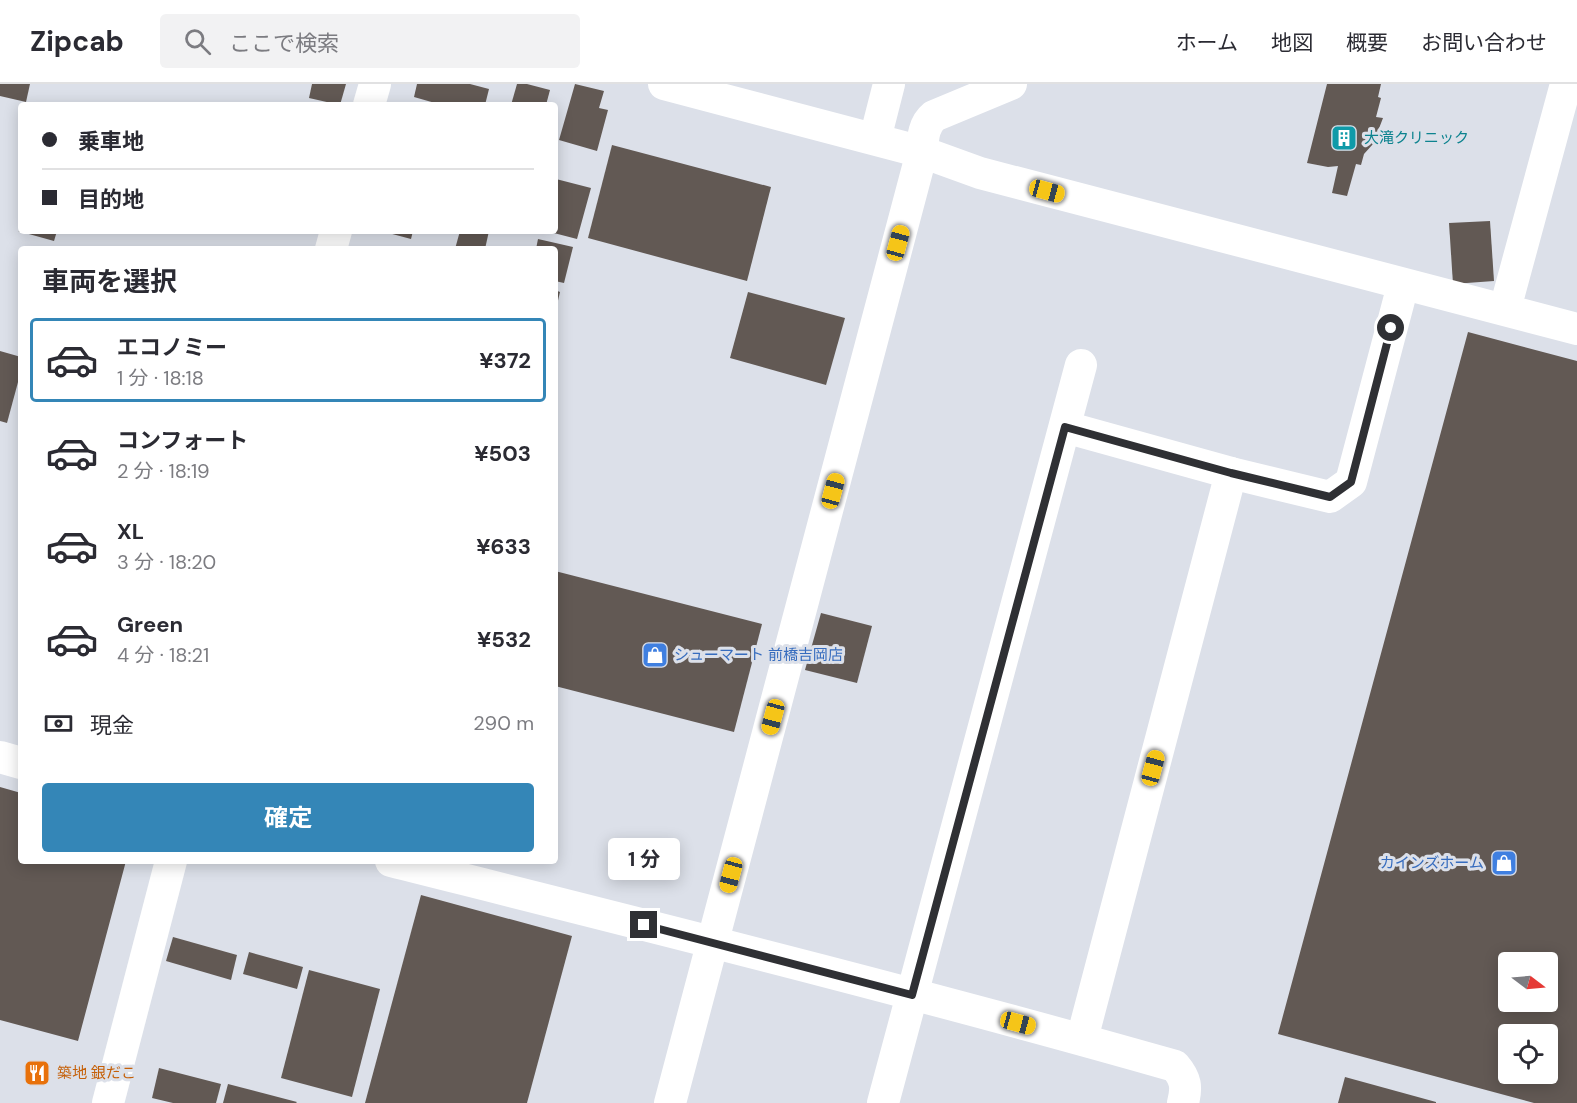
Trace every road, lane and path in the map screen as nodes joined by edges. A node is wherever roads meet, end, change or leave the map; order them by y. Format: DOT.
graph roads {
  1 [pos="375,84"];
  2 [pos="664,84"];
  3 [pos="889,84"];
  4 [pos="1011,84"];
  5 [pos="1566,84"];
  6 [pos="370,102"];
  7 [pos="875,139"];
  8 [pos="922,152"];
  9 [pos="1403,285"];
  10 [pos="1505,309"];
  11 [pos="1577,328"];
  12 [pos="1082,364"];
  13 [pos="1065,427"];
  14 [pos="1231,473"];
  15 [pos="0,757"];
  16 [pos="18,762"];
  17 [pos="170,864"];
  18 [pos="403,864"];
  19 [pos="713,943"];
  20 [pos="912,995"];
  21 [pos="1082,1039"];
  22 [pos="108,1103"];
  23 [pos="670,1103"];
  24 [pos="883,1103"];
  25 [pos="1183,1103"];
  1 -- 6 [label="street"];
  2 -- 7 [label="street"];
  3 -- 7 [label="street"];
  4 -- 8 [label="street"];
  5 -- 10 [label="street"];
  7 -- 8 [label="street"];
  8 -- 9 [label="street"];
  8 -- 19 [label="street"];
  9 -- 10 [label="street"];
  9 -- 14 [label="street"];
  10 -- 11 [label="street"];
  12 -- 13 [label="street"];
  13 -- 14 [label="street"];
  13 -- 20 [label="street"];
  14 -- 21 [label="street"];
  15 -- 16 [label="street"];
  17 -- 22 [label="street"];
  18 -- 19 [label="street"];
  19 -- 20 [label="street"];
  19 -- 23 [label="street"];
  20 -- 21 [label="street"];
  20 -- 24 [label="street"];
  21 -- 25 [label="street"];
}
